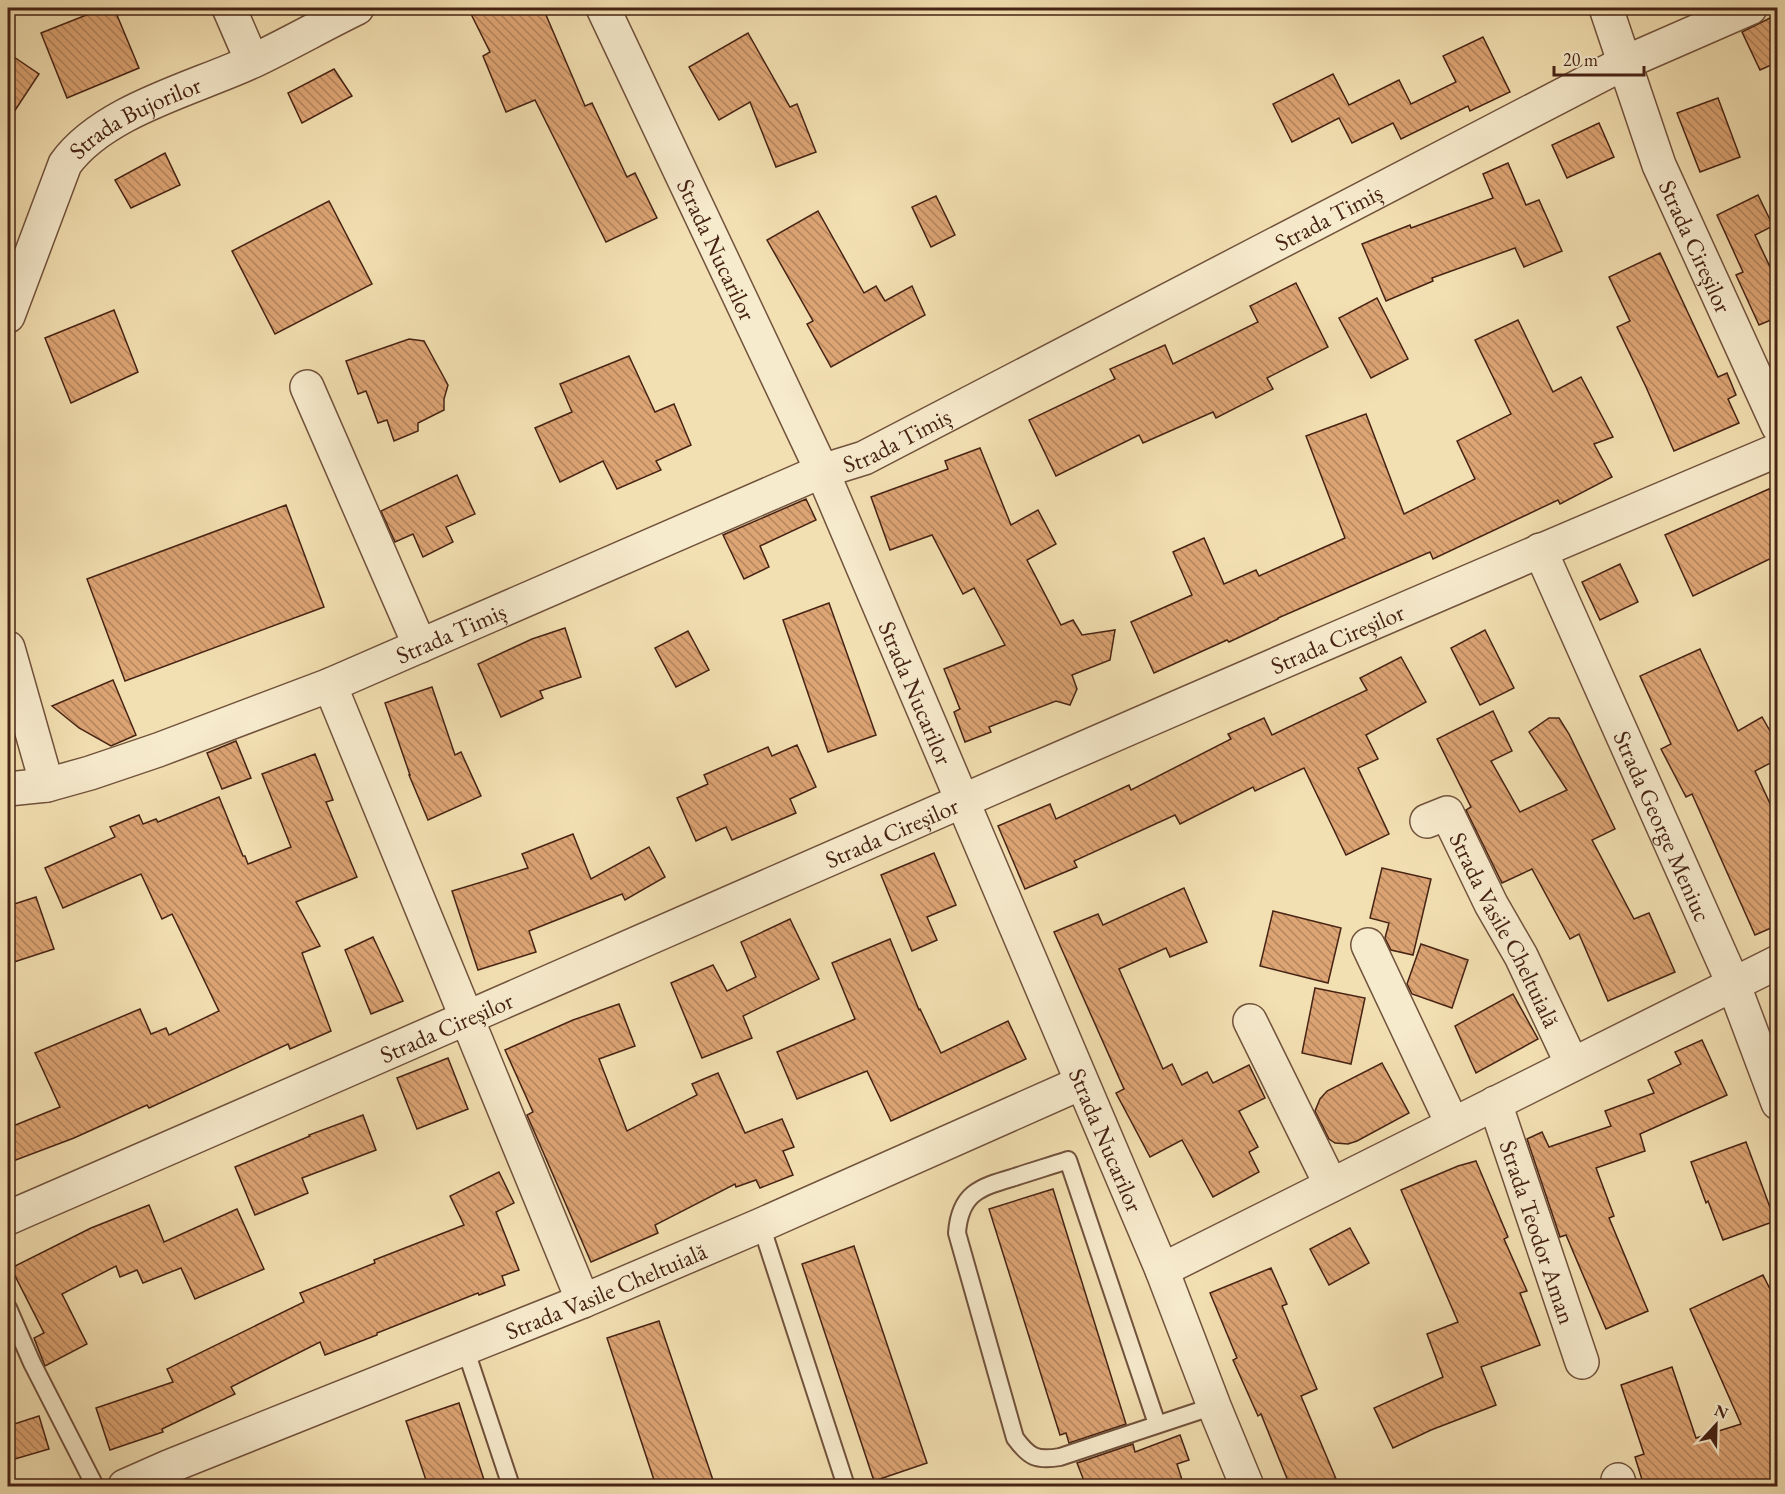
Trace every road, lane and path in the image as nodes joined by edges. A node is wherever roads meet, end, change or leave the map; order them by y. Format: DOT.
graph roads {
  1 [pos="229,8"];
  2 [pos="357,8"];
  3 [pos="603,8"];
  4 [pos="1606,8"];
  5 [pos="1750,8"];
  6 [pos="252,61"];
  7 [pos="1624,63"];
  8 [pos="8,316"];
  9 [pos="307,387"];
  10 [pos="1778,426"];
  11 [pos="1778,450"];
  12 [pos="822,471"];
  13 [pos="1540,550"];
  14 [pos="420,646"];
  15 [pos="8,648"];
  16 [pos="330,685"];
  17 [pos="47,785"];
  18 [pos="8,789"];
  19 [pos="962,802"];
  20 [pos="1427,821"];
  21 [pos="1368,945"];
  22 [pos="1778,962"];
  23 [pos="1733,982"];
  24 [pos="468,1018"];
  25 [pos="1250,1021"];
  26 [pos="1572,1064"];
  27 [pos="1081,1083"];
  28 [pos="1778,1102"];
  29 [pos="1494,1103"];
  30 [pos="1452,1124"];
  31 [pos="1331,1185"];
  32 [pos="8,1218"];
  33 [pos="761,1225"];
  34 [pos="1162,1270"];
  35 [pos="583,1301"];
  36 [pos="8,1308"];
  37 [pos="465,1348"];
  38 [pos="1582,1362"];
  39 [pos="1214,1406"];
  40 [pos="1157,1424"];
  41 [pos="95,1486"];
  42 [pos="124,1486"];
  43 [pos="512,1486"];
  44 [pos="846,1486"];
  45 [pos="1247,1486"];
  1 -- 6 [label="street"];
  2 -- 6 [label="street, Strada Bujorilor"];
  3 -- 12 [label="street, Strada Nucarilor"];
  4 -- 7 [label="street, Strada Cireșilor"];
  5 -- 7 [label="street, Strada Timiș"];
  6 -- 8 [label="street, Strada Bujorilor"];
  7 -- 10 [label="street, Strada Cireșilor"];
  7 -- 12 [label="street, Strada Timiș"];
  9 -- 14 [label="street"];
  11 -- 13 [label="street, Strada Cireșilor"];
  12 -- 14 [label="street, Strada Timiș"];
  12 -- 19 [label="street, Strada Nucarilor"];
  13 -- 19 [label="street, Strada Cireșilor"];
  13 -- 23 [label="street, Strada George Meniuc"];
  14 -- 16 [label="street, Strada Timiș"];
  15 -- 17 [label="street"];
  16 -- 17 [label="street, Strada Timiș"];
  16 -- 24 [label="street"];
  17 -- 18 [label="street, Strada Timiș"];
  19 -- 24 [label="street, Strada Cireșilor"];
  19 -- 27 [label="street, Strada Nucarilor"];
  20 -- 26 [label="street, Strada Vasile Cheltuială"];
  21 -- 30 [label="street"];
  22 -- 23 [label="street"];
  23 -- 26 [label="street"];
  23 -- 28 [label="street, Strada George Meniuc"];
  24 -- 32 [label="street, Strada Cireșilor"];
  24 -- 35 [label="street"];
  25 -- 31 [label="street"];
  26 -- 29 [label="street"];
  27 -- 33 [label="street, Strada Vasile Cheltuială"];
  27 -- 34 [label="street, Strada Nucarilor"];
  29 -- 30 [label="street"];
  29 -- 38 [label="street, Strada Teodor Aman"];
  30 -- 31 [label="street"];
  31 -- 34 [label="street"];
  33 -- 35 [label="street, Strada Vasile Cheltuială"];
  33 -- 44 [label="lane"];
  34 -- 39 [label="street, Strada Nucarilor"];
  35 -- 37 [label="street, Strada Vasile Cheltuială"];
  36 -- 41 [label="lane"];
  37 -- 42 [label="street, Strada Vasile Cheltuială"];
  37 -- 43 [label="lane"];
  39 -- 40 [label="lane"];
  39 -- 45 [label="street, Strada Nucarilor"];
  40 -- 40 [label="lane"];
}
